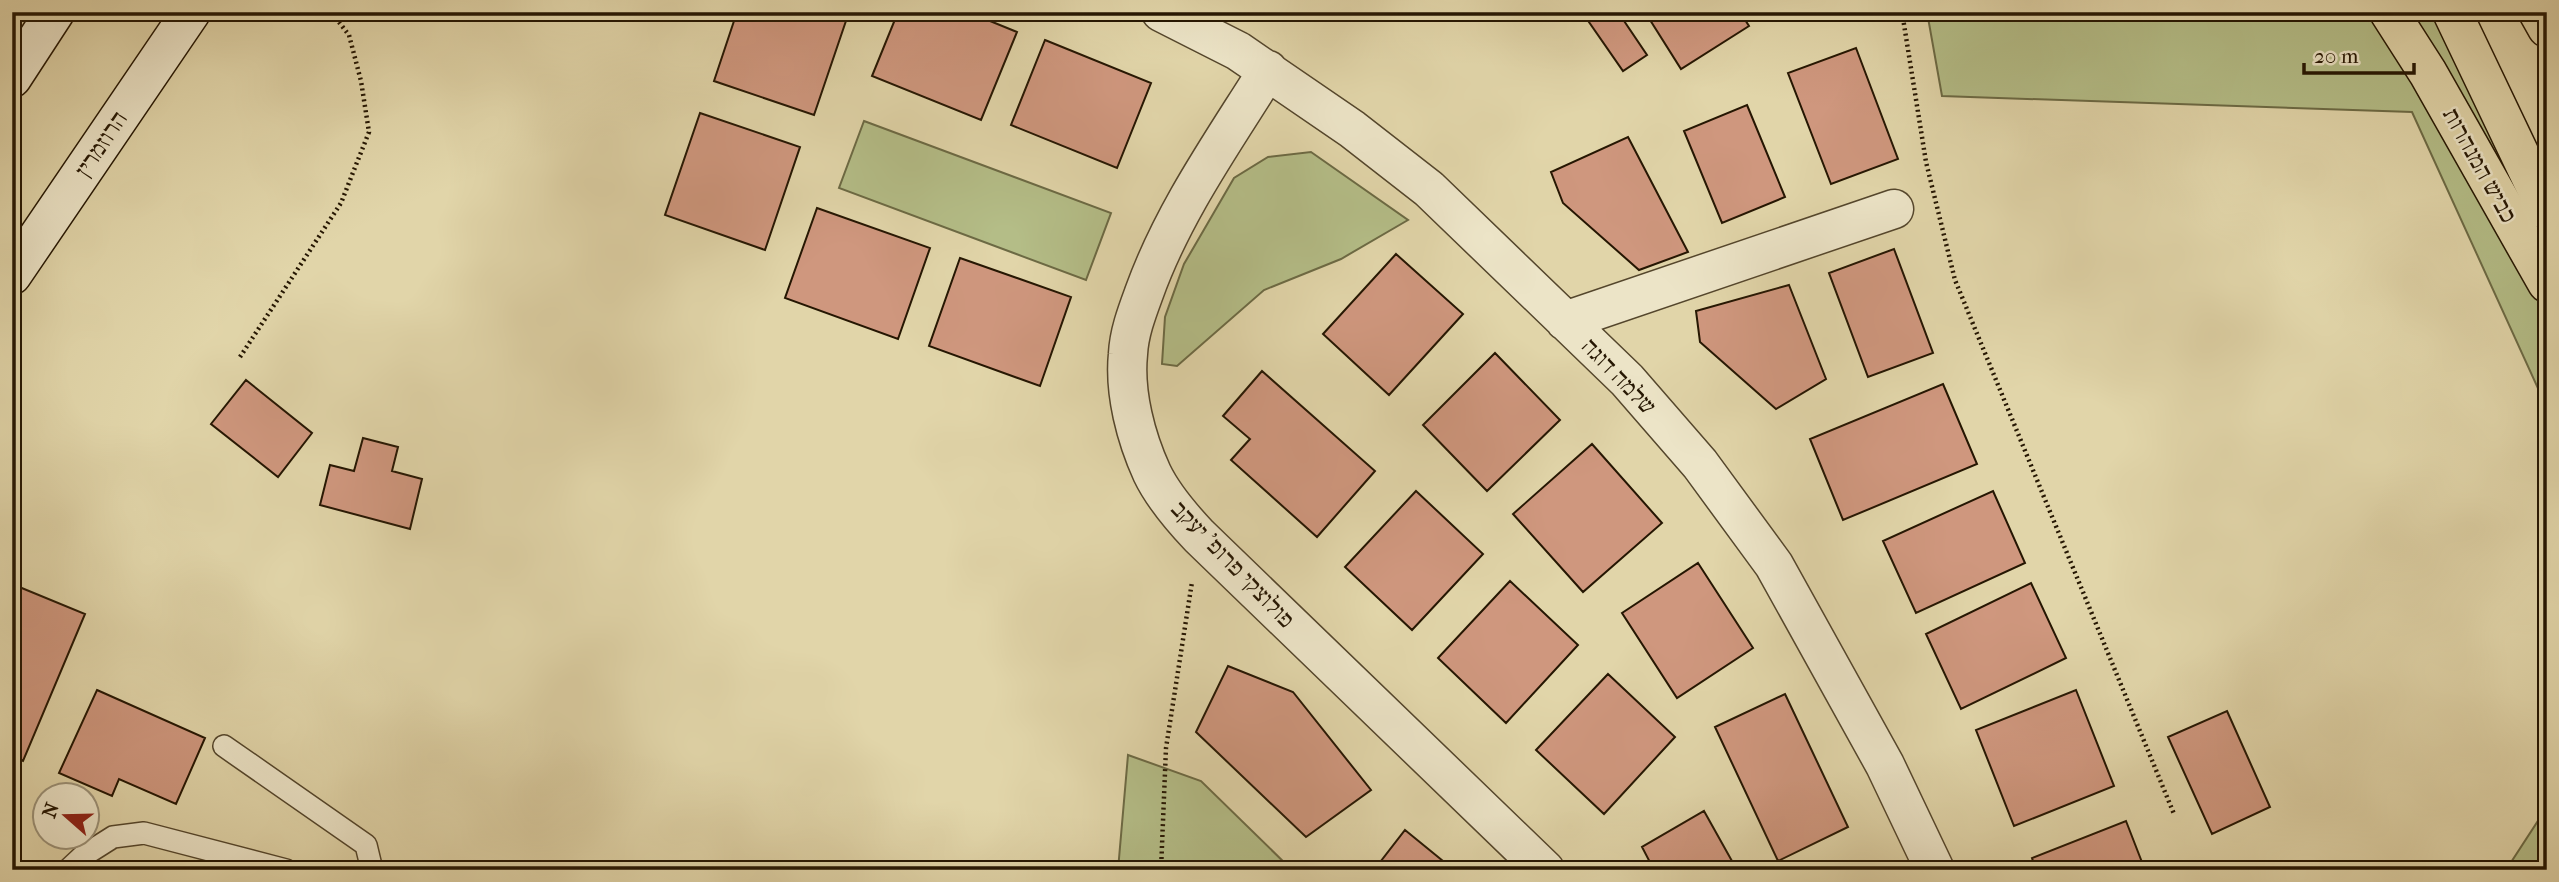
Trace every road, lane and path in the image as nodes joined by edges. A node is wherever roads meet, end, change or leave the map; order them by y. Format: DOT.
graph roads {
  1 [pos="55,12"];
  2 [pos="191,12"];
  3 [pos="331,12"];
  4 [pos="1161,12"];
  5 [pos="1902,12"];
  6 [pos="2389,12"];
  7 [pos="2452,12"];
  8 [pos="2539,12"];
  9 [pos="2547,28"];
  10 [pos="1268,71"];
  11 [pos="12,78"];
  12 [pos="1894,209"];
  13 [pos="2547,211"];
  14 [pos="12,275"];
  15 [pos="2547,283"];
  16 [pos="1565,321"];
  17 [pos="240,357"];
  18 [pos="1199,536"];
  19 [pos="224,746"];
  20 [pos="2174,814"];
  21 [pos="68,870"];
  22 [pos="286,870"];
  23 [pos="372,870"];
  24 [pos="1161,870"];
  25 [pos="1545,870"];
  26 [pos="1935,870"];
  1 -- 11 [label="street"];
  2 -- 14 [label="street, הרוזמרין"];
  3 -- 17 [label="path"];
  4 -- 10 [label="street, שלמה דוגה"];
  5 -- 20 [label="path"];
  6 -- 15 [label="highway, כביש המנהרות"];
  7 -- 13 [label="highway"];
  8 -- 9 [label="highway"];
  10 -- 16 [label="street, שלמה דוגה"];
  10 -- 18 [label="street, פולוצקי פרופ' יעקב"];
  12 -- 16 [label="street"];
  16 -- 26 [label="street, שלמה דוגה"];
  18 -- 24 [label="path"];
  18 -- 25 [label="street, פולוצקי פרופ' יעקב"];
  19 -- 23 [label="lane"];
  21 -- 22 [label="lane"];
}
